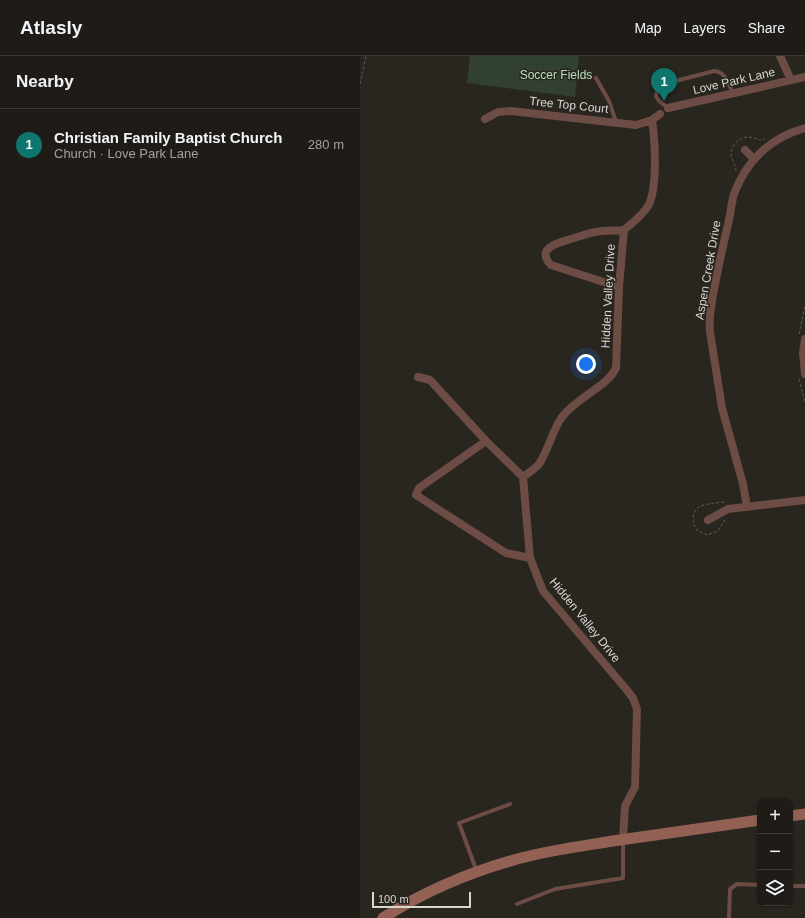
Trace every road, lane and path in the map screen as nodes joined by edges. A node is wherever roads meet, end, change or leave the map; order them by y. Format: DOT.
graph roads {
  1 [pos="366,56"];
  2 [pos="780,56"];
  3 [pos="805,77"];
  4 [pos="596,78"];
  5 [pos="791,80"];
  6 [pos="360,84"];
  7 [pos="733,94"];
  8 [pos="668,108"];
  9 [pos="660,114"];
  10 [pos="485,119"];
  11 [pos="652,120"];
  12 [pos="616,122"];
  13 [pos="805,128"];
  14 [pos="769,136"];
  15 [pos="745,150"];
  16 [pos="754,159"];
  17 [pos="737,171"];
  18 [pos="624,230"];
  19 [pos="619,287"];
  20 [pos="805,339"];
  21 [pos="805,374"];
  22 [pos="418,377"];
  23 [pos="486,441"];
  24 [pos="523,477"];
  25 [pos="805,500"];
  26 [pos="727,502"];
  27 [pos="747,507"];
  28 [pos="726,518"];
  29 [pos="708,520"];
  30 [pos="530,558"];
  31 [pos="510,804"];
  32 [pos="805,814"];
  33 [pos="793,816"];
  34 [pos="757,820"];
  35 [pos="623,840"];
  36 [pos="477,872"];
  37 [pos="757,885"];
  38 [pos="793,886"];
  39 [pos="805,886"];
  40 [pos="518,904"];
  41 [pos="383,918"];
  42 [pos="729,918"];
  1 -- 6 [label="path"];
  2 -- 5 [label="street"];
  3 -- 5 [label="street, Love Park Lane"];
  4 -- 12 [label="lane"];
  5 -- 7 [label="street, Love Park Lane"];
  7 -- 8 [label="street, Love Park Lane"];
  7 -- 8 [label="lane"];
  9 -- 11 [label="street"];
  10 -- 12 [label="street, Tree Top Court"];
  11 -- 12 [label="street, Tree Top Court"];
  11 -- 18 [label="street, Hidden Valley Drive"];
  13 -- 16 [label="street, Aspen Creek Drive"];
  14 -- 17 [label="path"];
  15 -- 16 [label="street"];
  16 -- 27 [label="street, Aspen Creek Drive"];
  18 -- 19 [label="street, Hidden Valley Drive"];
  18 -- 19 [label="street"];
  19 -- 24 [label="street, Hidden Valley Drive"];
  20 -- 21 [label="street"];
  22 -- 23 [label="street"];
  23 -- 24 [label="street"];
  23 -- 30 [label="street"];
  24 -- 30 [label="street, Hidden Valley Drive"];
  25 -- 27 [label="street"];
  26 -- 28 [label="path"];
  27 -- 29 [label="street"];
  30 -- 35 [label="street, Hidden Valley Drive"];
  31 -- 36 [label="lane"];
  32 -- 33 [label="main road"];
  34 -- 35 [label="main road"];
  35 -- 36 [label="main road"];
  35 -- 40 [label="lane"];
  36 -- 41 [label="main road"];
  37 -- 42 [label="lane"];
  38 -- 39 [label="lane"];
}
